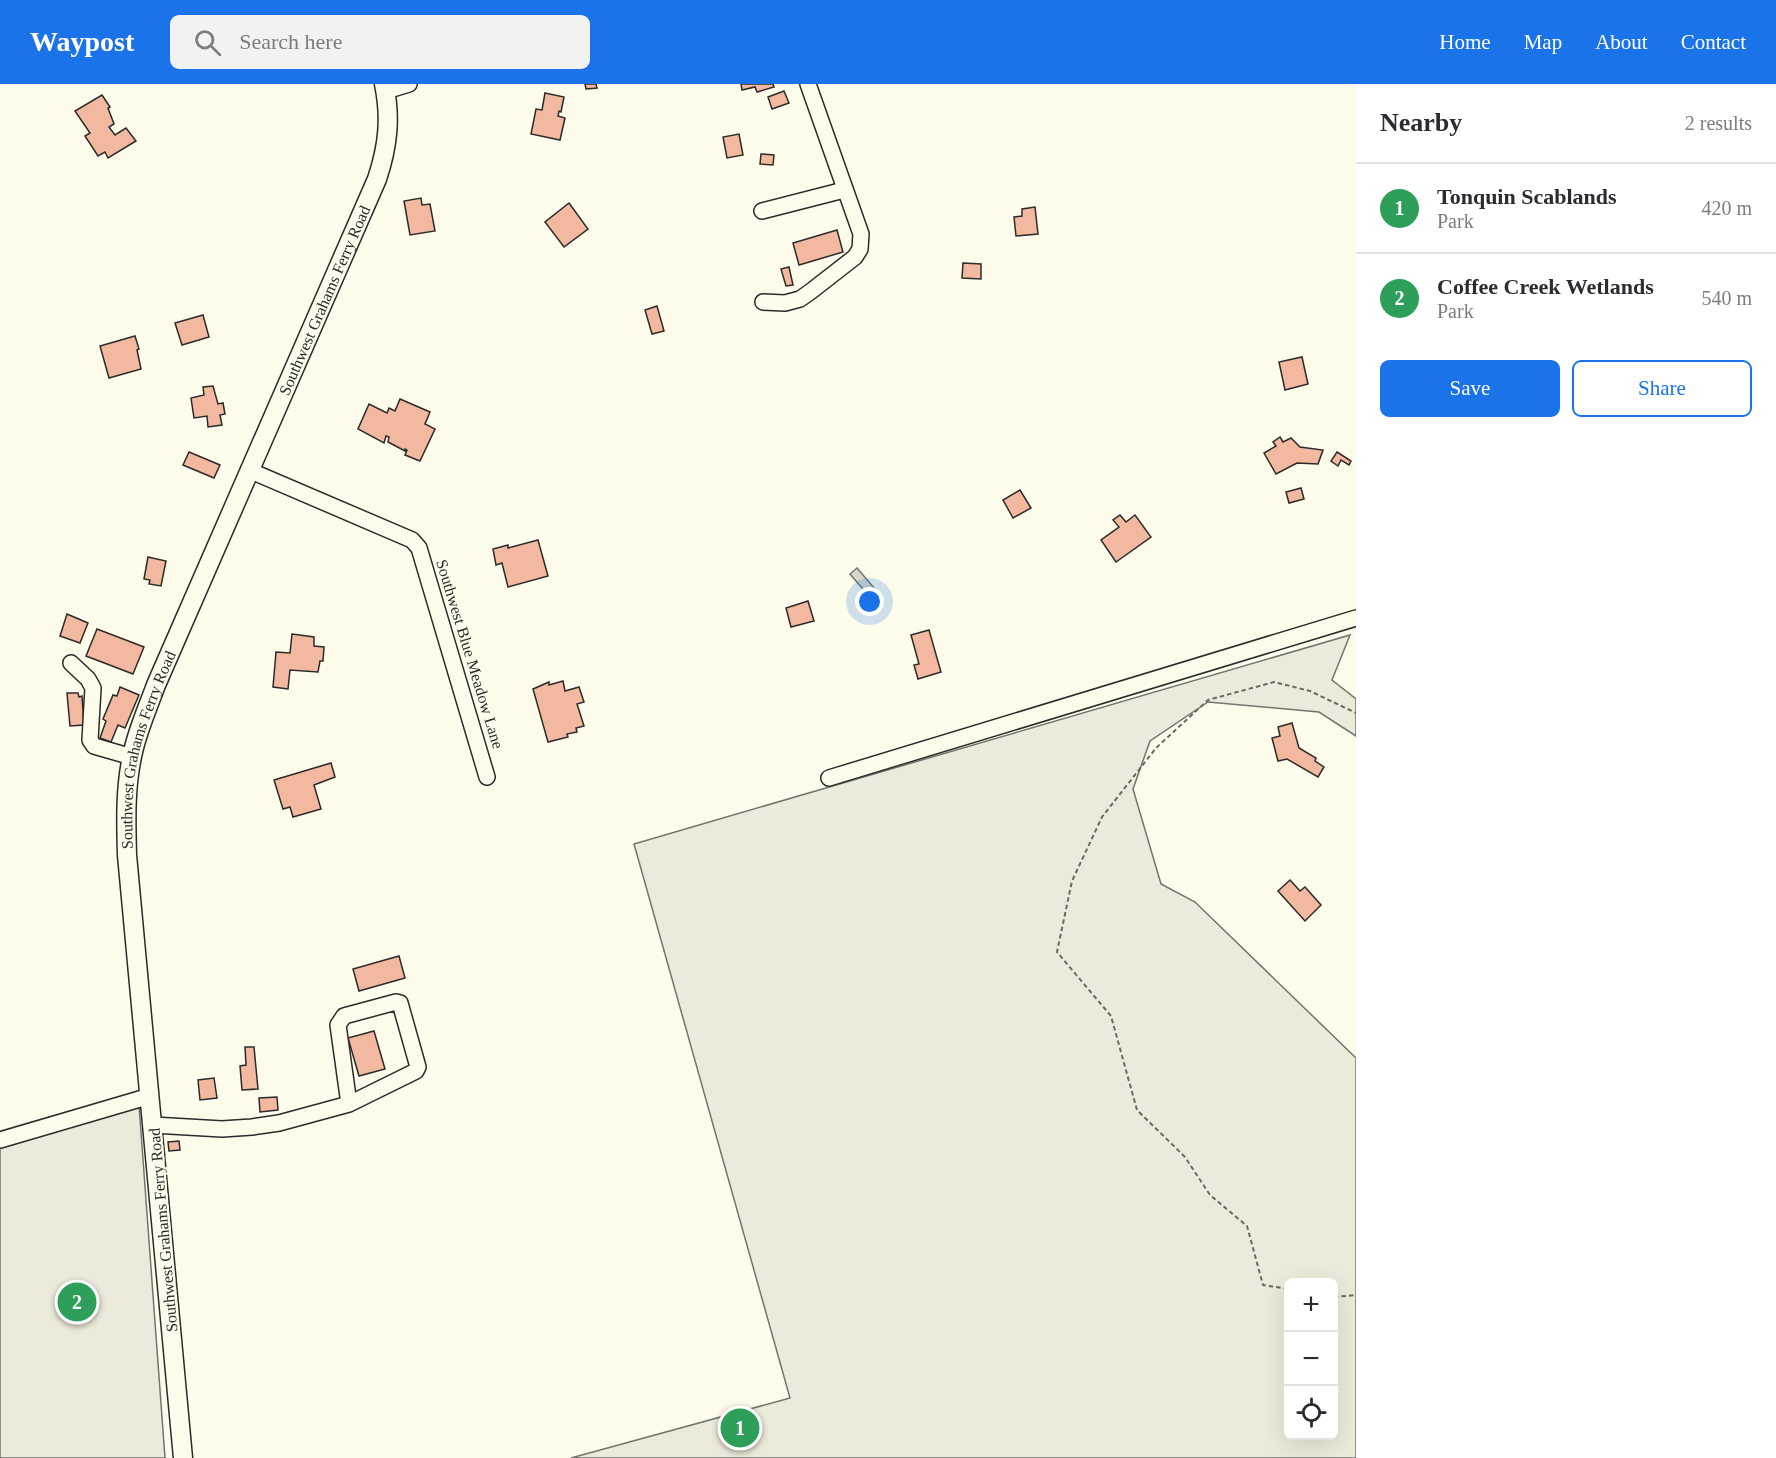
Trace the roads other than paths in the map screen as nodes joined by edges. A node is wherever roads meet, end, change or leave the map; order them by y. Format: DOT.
graph roads {
  1 [pos="409,84"];
  2 [pos="808,84"];
  3 [pos="385,87"];
  4 [pos="844,190"];
  5 [pos="762,211"];
  6 [pos="763,302"];
  7 [pos="251,471"];
  8 [pos="1356,618"];
  9 [pos="71,663"];
  10 [pos="132,757"];
  11 [pos="487,777"];
  12 [pos="829,778"];
  13 [pos="150,1096"];
  14 [pos="349,1104"];
  15 [pos="153,1125"];
  16 [pos="0,1140"];
  17 [pos="183,1458"];
  1 -- 3 [label="street"];
  2 -- 4 [label="street"];
  3 -- 7 [label="main road, Southwest Grahams Ferry Road"];
  4 -- 5 [label="street"];
  4 -- 6 [label="street"];
  7 -- 10 [label="main road, Southwest Grahams Ferry Road"];
  7 -- 11 [label="street, Southwest Blue Meadow Lane"];
  8 -- 12 [label="street"];
  9 -- 10 [label="street"];
  10 -- 13 [label="main road, Southwest Grahams Ferry Road"];
  13 -- 15 [label="main road, Southwest Grahams Ferry Road"];
  13 -- 16 [label="street"];
  14 -- 14 [label="street"];
  14 -- 15 [label="street"];
  15 -- 17 [label="main road, Southwest Grahams Ferry Road"];
}
